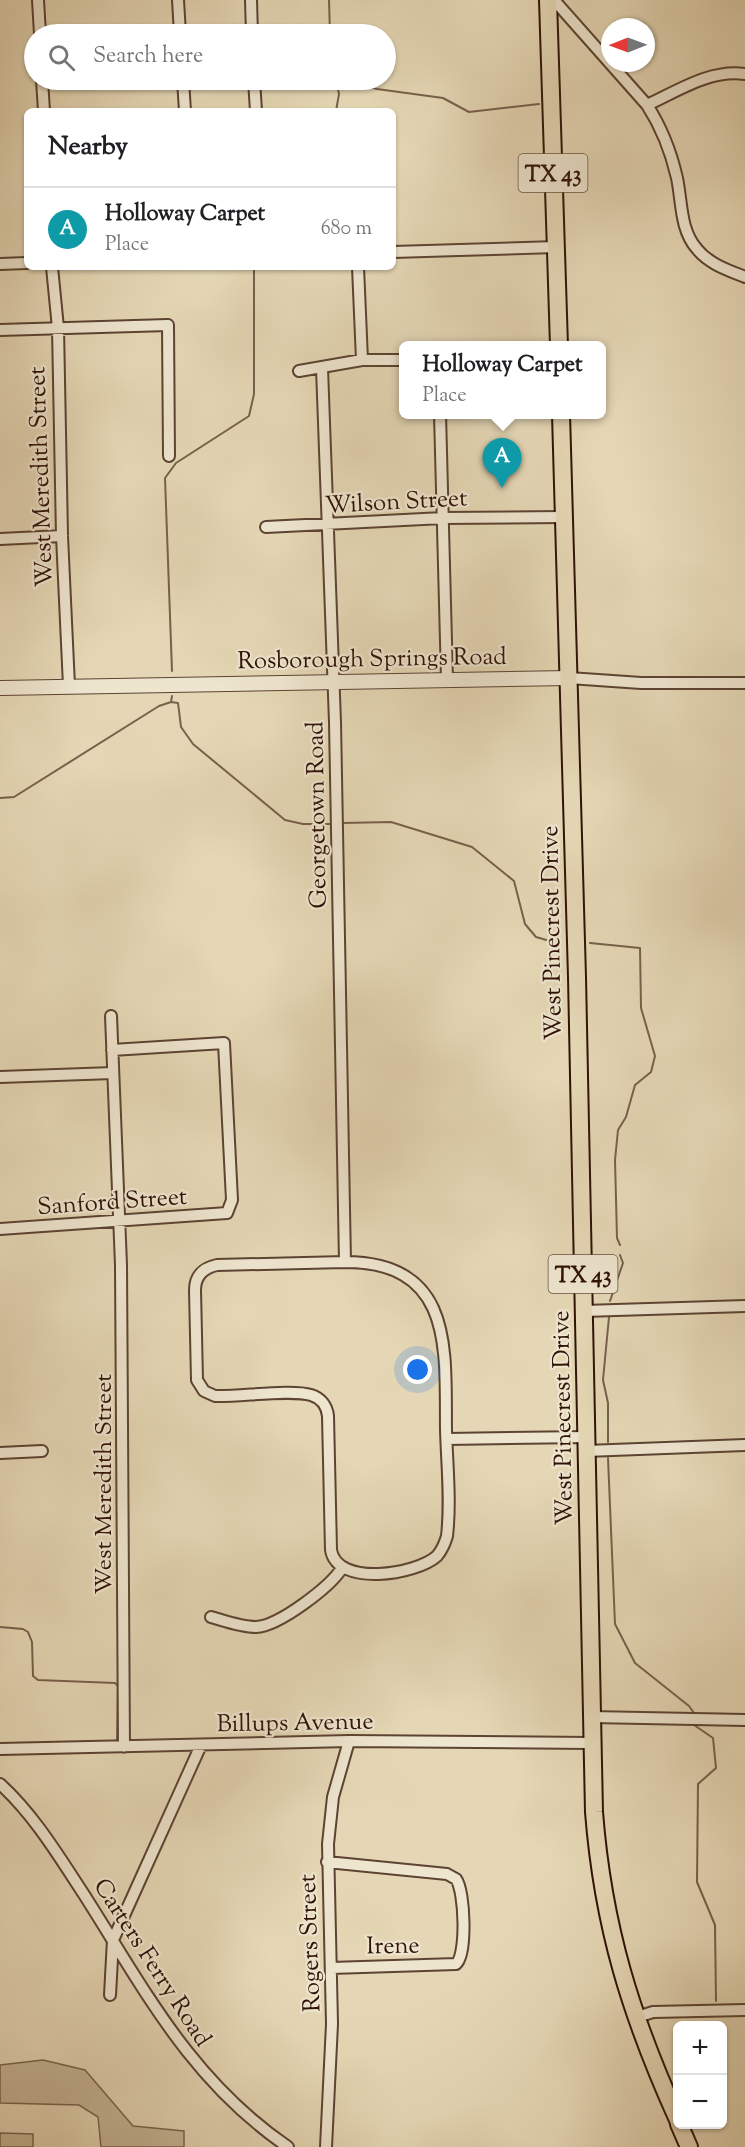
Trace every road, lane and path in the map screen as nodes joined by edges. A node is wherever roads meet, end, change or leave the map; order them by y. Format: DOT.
graph roads {
  1 [pos="38,0"];
  2 [pos="178,0"];
  3 [pos="251,0"];
  4 [pos="548,0"];
  5 [pos="554,0"];
  6 [pos="39,24"];
  7 [pos="179,24"];
  8 [pos="252,24"];
  9 [pos="745,74"];
  10 [pos="43,90"];
  11 [pos="184,90"];
  12 [pos="255,90"];
  13 [pos="647,105"];
  14 [pos="44,108"];
  15 [pos="185,108"];
  16 [pos="256,108"];
  17 [pos="556,247"];
  18 [pos="396,252"];
  19 [pos="24,263"];
  20 [pos="0,264"];
  21 [pos="52,270"];
  22 [pos="358,270"];
  23 [pos="745,277"];
  24 [pos="58,328"];
  25 [pos="0,330"];
  26 [pos="559,341"];
  27 [pos="362,360"];
  28 [pos="399,360"];
  29 [pos="322,368"];
  30 [pos="299,370"];
  31 [pos="440,419"];
  32 [pos="561,419"];
  33 [pos="169,456"];
  34 [pos="564,517"];
  35 [pos="443,519"];
  36 [pos="328,525"];
  37 [pos="266,527"];
  38 [pos="62,536"];
  39 [pos="0,539"];
  40 [pos="569,678"];
  41 [pos="447,679"];
  42 [pos="334,681"];
  43 [pos="745,683"];
  44 [pos="69,686"];
  45 [pos="0,688"];
  46 [pos="111,1016"];
  47 [pos="112,1050"];
  48 [pos="113,1073"];
  49 [pos="0,1077"];
  50 [pos="119,1222"];
  51 [pos="0,1229"];
  52 [pos="345,1262"];
  53 [pos="745,1306"];
  54 [pos="584,1311"];
  55 [pos="447,1439"];
  56 [pos="586,1444"];
  57 [pos="745,1445"];
  58 [pos="42,1451"];
  59 [pos="0,1453"];
  60 [pos="342,1568"];
  61 [pos="211,1617"];
  62 [pos="591,1717"];
  63 [pos="745,1720"];
  64 [pos="349,1741"];
  65 [pos="591,1743"];
  66 [pos="201,1745"];
  67 [pos="124,1747"];
  68 [pos="0,1749"];
  69 [pos="0,1784"];
  70 [pos="327,1862"];
  71 [pos="113,1940"];
  72 [pos="331,1968"];
  73 [pos="110,1995"];
  74 [pos="745,2010"];
  75 [pos="634,2018"];
  76 [pos="673,2110"];
  77 [pos="681,2129"];
  78 [pos="288,2147"];
  79 [pos="326,2147"];
  80 [pos="689,2147"];
  1 -- 6 [label="street"];
  2 -- 7 [label="street"];
  3 -- 8 [label="street"];
  4 -- 17 [label="main road, TX 43"];
  5 -- 13 [label="street"];
  9 -- 13 [label="street"];
  10 -- 14 [label="street"];
  11 -- 15 [label="street"];
  12 -- 16 [label="street"];
  13 -- 23 [label="street"];
  17 -- 18 [label="street"];
  17 -- 26 [label="main road, TX 43"];
  19 -- 20 [label="street"];
  21 -- 24 [label="street, West Meredith Street"];
  22 -- 27 [label="street"];
  24 -- 25 [label="street"];
  24 -- 33 [label="street"];
  24 -- 38 [label="street, West Meredith Street"];
  27 -- 28 [label="street"];
  27 -- 29 [label="street"];
  29 -- 30 [label="street"];
  29 -- 36 [label="street, Georgetown Road"];
  31 -- 35 [label="street"];
  32 -- 34 [label="main road, West Pinecrest Drive / TX 43"];
  34 -- 35 [label="street, Wilson Street"];
  34 -- 40 [label="main road, West Pinecrest Drive / TX 43"];
  35 -- 36 [label="street, Wilson Street"];
  35 -- 41 [label="street"];
  36 -- 37 [label="street, Wilson Street"];
  36 -- 42 [label="street, Georgetown Road"];
  38 -- 39 [label="street"];
  38 -- 44 [label="street, West Meredith Street"];
  40 -- 41 [label="street, Rosborough Springs Road"];
  40 -- 43 [label="street, Rosborough Springs Road"];
  40 -- 54 [label="main road, West Pinecrest Drive / TX 43"];
  41 -- 42 [label="street, Rosborough Springs Road"];
  42 -- 44 [label="street, Rosborough Springs Road"];
  42 -- 52 [label="street, Georgetown Road"];
  44 -- 45 [label="street, Rosborough Springs Road"];
  46 -- 47 [label="street, West Meredith Street"];
  47 -- 48 [label="street, West Meredith Street"];
  47 -- 50 [label="street, Sanford Street"];
  48 -- 49 [label="street"];
  48 -- 50 [label="street, West Meredith Street"];
  50 -- 51 [label="street, Sanford Street"];
  50 -- 67 [label="street, West Meredith Street"];
  52 -- 55 [label="street"];
  52 -- 60 [label="street"];
  53 -- 54 [label="street"];
  54 -- 56 [label="main road, West Pinecrest Drive / TX 43"];
  55 -- 56 [label="street"];
  55 -- 60 [label="street"];
  56 -- 57 [label="street"];
  56 -- 62 [label="main road, West Pinecrest Drive / TX 43"];
  58 -- 59 [label="street"];
  60 -- 61 [label="street"];
  62 -- 63 [label="street"];
  62 -- 65 [label="main road, West Pinecrest Drive / TX 43"];
  64 -- 65 [label="street, Billups Avenue"];
  64 -- 66 [label="street, Billups Avenue"];
  64 -- 70 [label="street, Rogers Street"];
  65 -- 75 [label="main road, West Pinecrest Drive / TX 43"];
  66 -- 67 [label="street, Billups Avenue"];
  66 -- 71 [label="street"];
  67 -- 68 [label="street, Billups Avenue"];
  69 -- 71 [label="street, Carters Ferry Road"];
  70 -- 72 [label="street, Rogers Street"];
  70 -- 72 [label="street, Irene"];
  71 -- 73 [label="street"];
  71 -- 78 [label="street, Carters Ferry Road"];
  72 -- 79 [label="street, Rogers Street"];
  74 -- 75 [label="street"];
  75 -- 76 [label="main road, West Pinecrest Drive / TX 43"];
  77 -- 80 [label="main road, West Pinecrest Drive / TX 43"];
}
